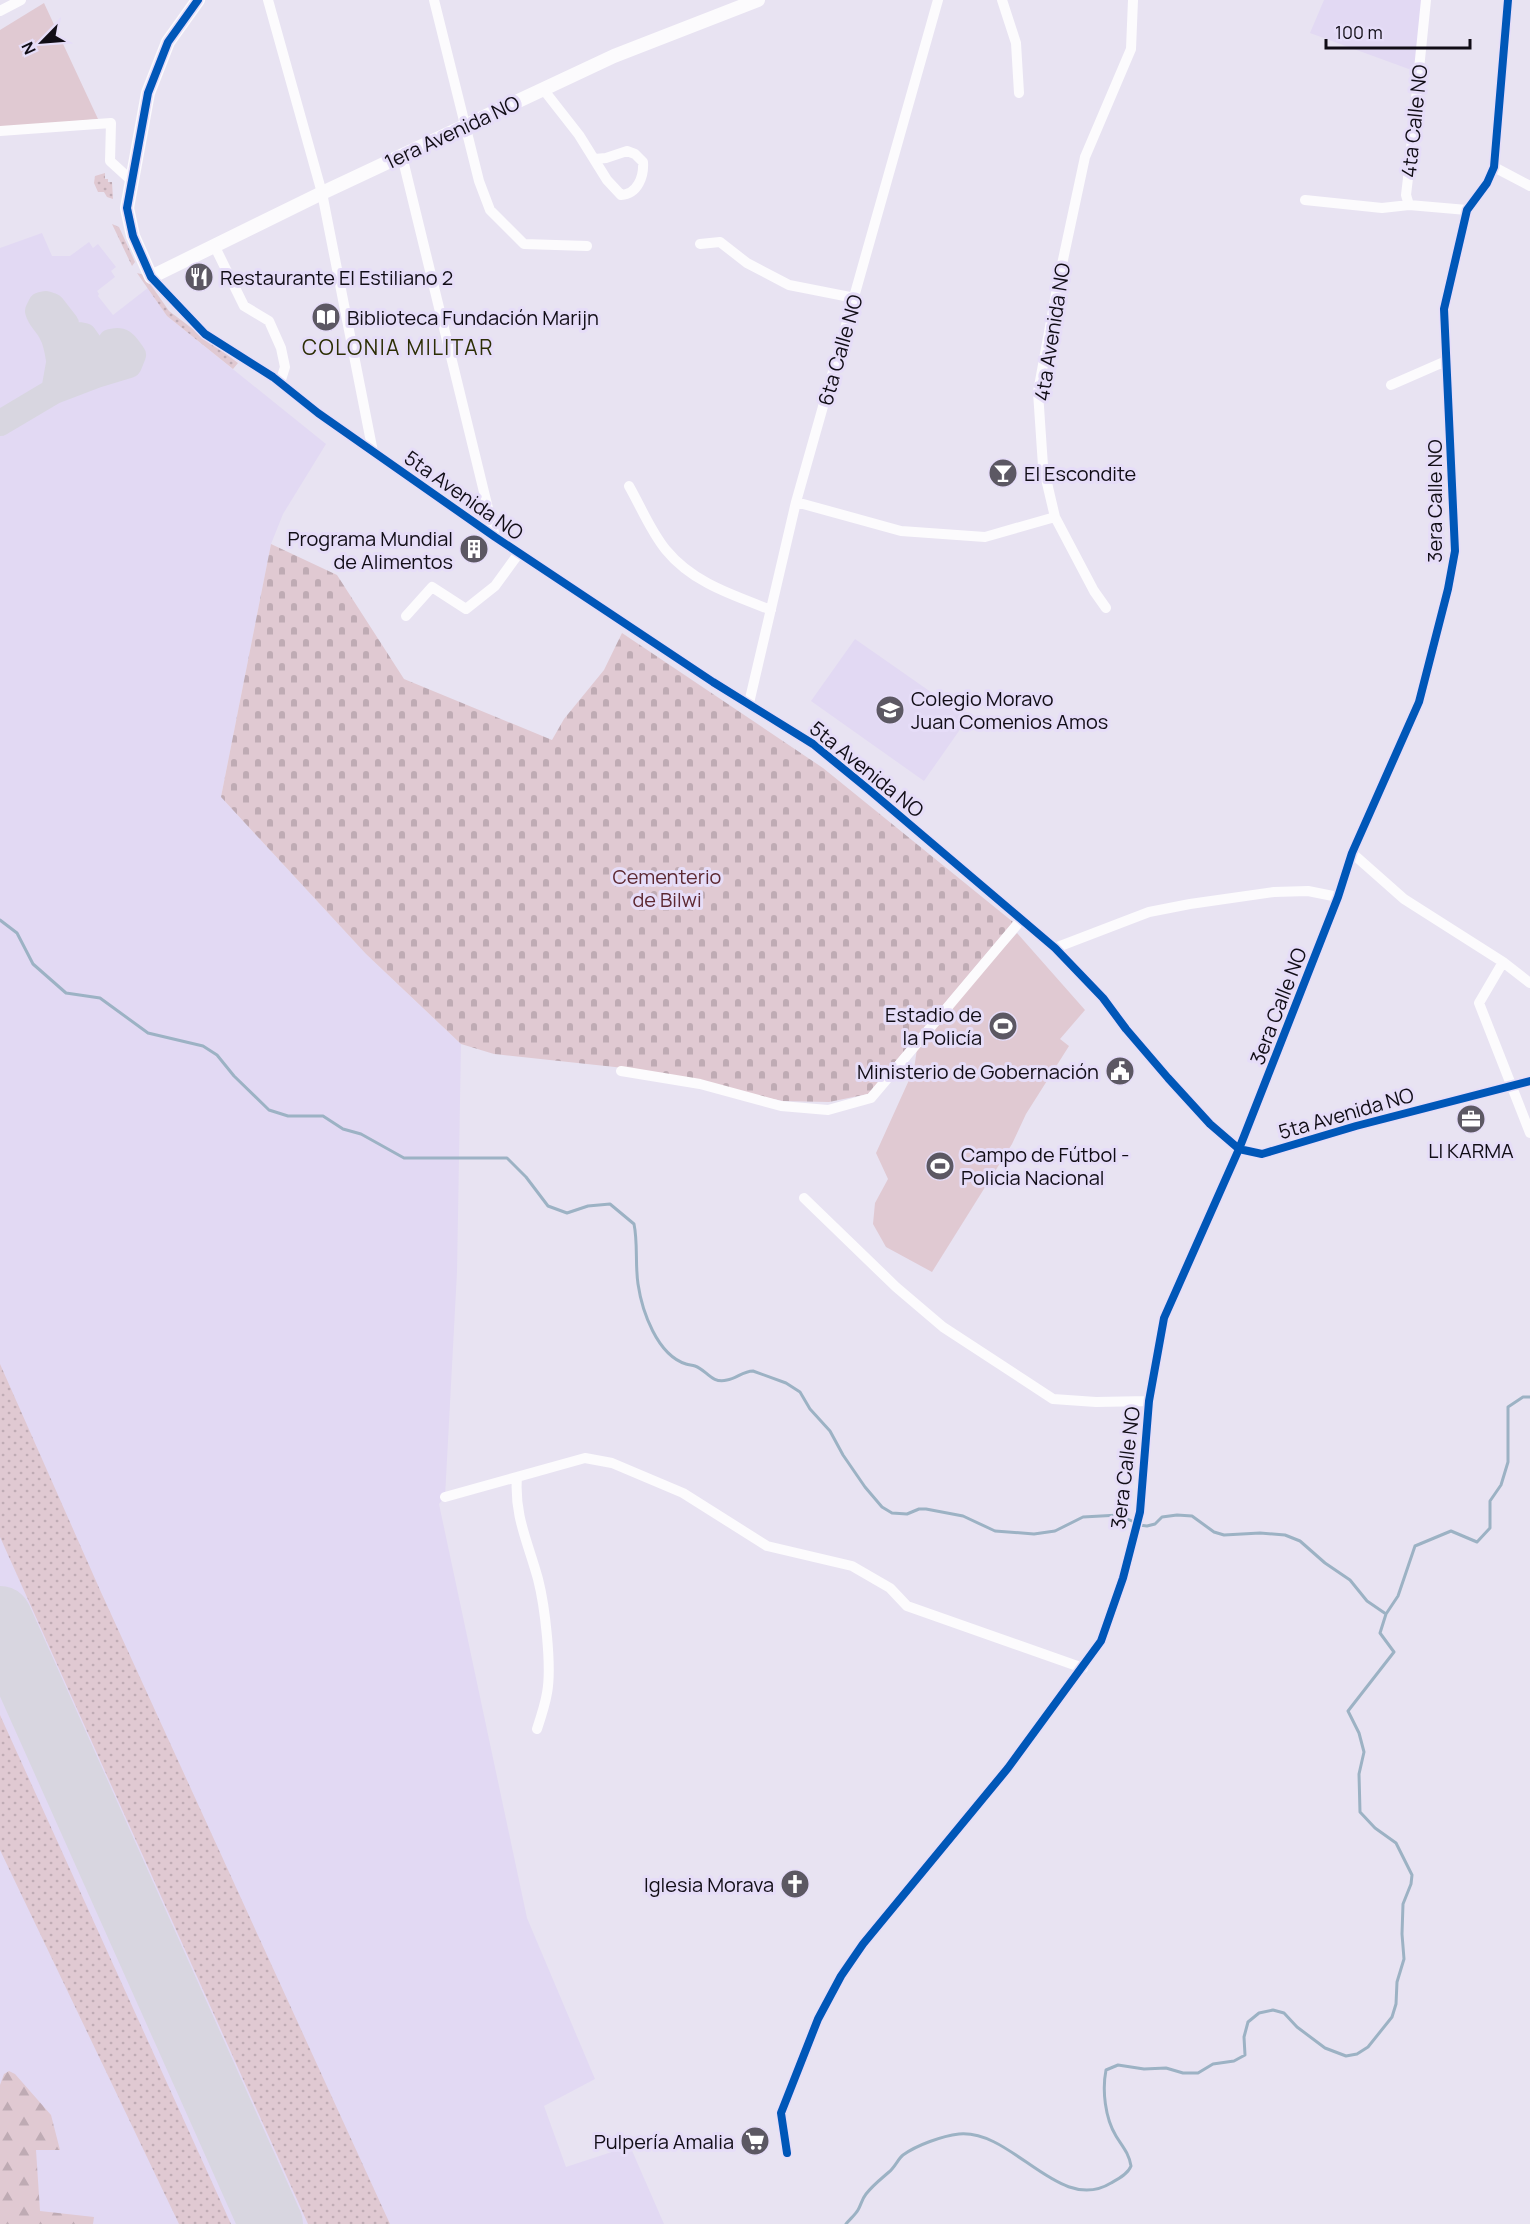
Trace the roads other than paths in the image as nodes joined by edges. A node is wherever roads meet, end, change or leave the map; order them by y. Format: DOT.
graph roads {
  1 [pos="21,0"];
  2 [pos="198,0"];
  3 [pos="268,0"];
  4 [pos="434,0"];
  5 [pos="758,0"];
  6 [pos="938,0"];
  7 [pos="1002,0"];
  8 [pos="1133,0"];
  9 [pos="1426,0"];
  10 [pos="1508,0"];
  11 [pos="0,11"];
  12 [pos="543,89"];
  13 [pos="1019,93"];
  14 [pos="466,125"];
  15 [pos="0,131"];
  16 [pos="402,156"];
  17 [pos="595,159"];
  18 [pos="1494,167"];
  19 [pos="132,182"];
  20 [pos="1530,186"];
  21 [pos="322,193"];
  22 [pos="1305,200"];
  23 [pos="1409,205"];
  24 [pos="1467,210"];
  25 [pos="700,244"];
  26 [pos="586,246"];
  27 [pos="214,247"];
  28 [pos="151,277"];
  29 [pos="855,298"];
  30 [pos="1446,361"];
  31 [pos="280,383"];
  32 [pos="1391,385"];
  33 [pos="373,452"];
  34 [pos="629,486"];
  35 [pos="796,502"];
  36 [pos="1055,517"];
  37 [pos="495,537"];
  38 [pos="519,553"];
  39 [pos="1106,608"];
  40 [pos="771,610"];
  41 [pos="406,616"];
  42 [pos="749,703"];
  43 [pos="1352,853"];
  44 [pos="1338,897"];
  45 [pos="1021,920"];
  46 [pos="1055,948"];
  47 [pos="1503,962"];
  48 [pos="1530,983"];
  49 [pos="621,1071"];
  50 [pos="1530,1081"];
  51 [pos="1512,1085"];
  52 [pos="1530,1133"];
  53 [pos="1239,1149"];
  54 [pos="804,1198"];
  55 [pos="1149,1401"];
  56 [pos="517,1477"];
  57 [pos="445,1497"];
  58 [pos="1083,1668"];
  59 [pos="537,1729"];
  60 [pos="787,2153"];
  1 -- 11 [label="street"];
  2 -- 19 [label="street"];
  3 -- 21 [label="street"];
  4 -- 14 [label="street"];
  5 -- 12 [label="street, 1era Avenida NO"];
  6 -- 29 [label="street, 6ta Calle NO"];
  7 -- 13 [label="street"];
  8 -- 36 [label="street, 4ta Avenida NO"];
  9 -- 23 [label="street, 4ta Calle NO"];
  10 -- 18 [label="street, 3era Calle NO"];
  12 -- 14 [label="street, 1era Avenida NO"];
  12 -- 17 [label="street"];
  14 -- 16 [label="street, 1era Avenida NO"];
  14 -- 26 [label="street"];
  15 -- 19 [label="street"];
  16 -- 21 [label="street, 1era Avenida NO"];
  16 -- 37 [label="street"];
  17 -- 17 [label="street"];
  18 -- 20 [label="street"];
  18 -- 24 [label="street, 3era Calle NO"];
  19 -- 28 [label="street"];
  21 -- 27 [label="street, 1era Avenida NO"];
  21 -- 33 [label="street"];
  22 -- 23 [label="street"];
  23 -- 24 [label="street"];
  24 -- 30 [label="street, 3era Calle NO"];
  25 -- 29 [label="street"];
  27 -- 28 [label="street, 1era Avenida NO"];
  27 -- 31 [label="street"];
  28 -- 31 [label="street, 5ta Avenida NO"];
  29 -- 35 [label="street, 6ta Calle NO"];
  30 -- 32 [label="street"];
  30 -- 43 [label="street, 3era Calle NO"];
  31 -- 33 [label="street, 5ta Avenida NO"];
  33 -- 37 [label="street, 5ta Avenida NO"];
  34 -- 40 [label="street"];
  35 -- 36 [label="street"];
  35 -- 40 [label="street, 6ta Calle NO"];
  36 -- 39 [label="street, 4ta Avenida NO"];
  37 -- 38 [label="street, 5ta Avenida NO"];
  38 -- 41 [label="street"];
  38 -- 42 [label="street, 5ta Avenida NO"];
  40 -- 42 [label="street, 6ta Calle NO"];
  42 -- 45 [label="street, 5ta Avenida NO"];
  43 -- 44 [label="street, 3era Calle NO"];
  43 -- 47 [label="street"];
  44 -- 46 [label="street"];
  44 -- 53 [label="street, 3era Calle NO"];
  45 -- 46 [label="street, 5ta Avenida NO"];
  45 -- 49 [label="street"];
  46 -- 53 [label="street, 5ta Avenida NO"];
  47 -- 48 [label="street"];
  47 -- 51 [label="street"];
  50 -- 51 [label="street, 5ta Avenida NO"];
  51 -- 52 [label="street"];
  51 -- 53 [label="street, 5ta Avenida NO"];
  53 -- 55 [label="street, 3era Calle NO"];
  54 -- 55 [label="street"];
  55 -- 58 [label="street, 3era Calle NO"];
  56 -- 57 [label="street"];
  56 -- 58 [label="street"];
  56 -- 59 [label="street"];
  58 -- 60 [label="street, 3era Calle NO"];
}
